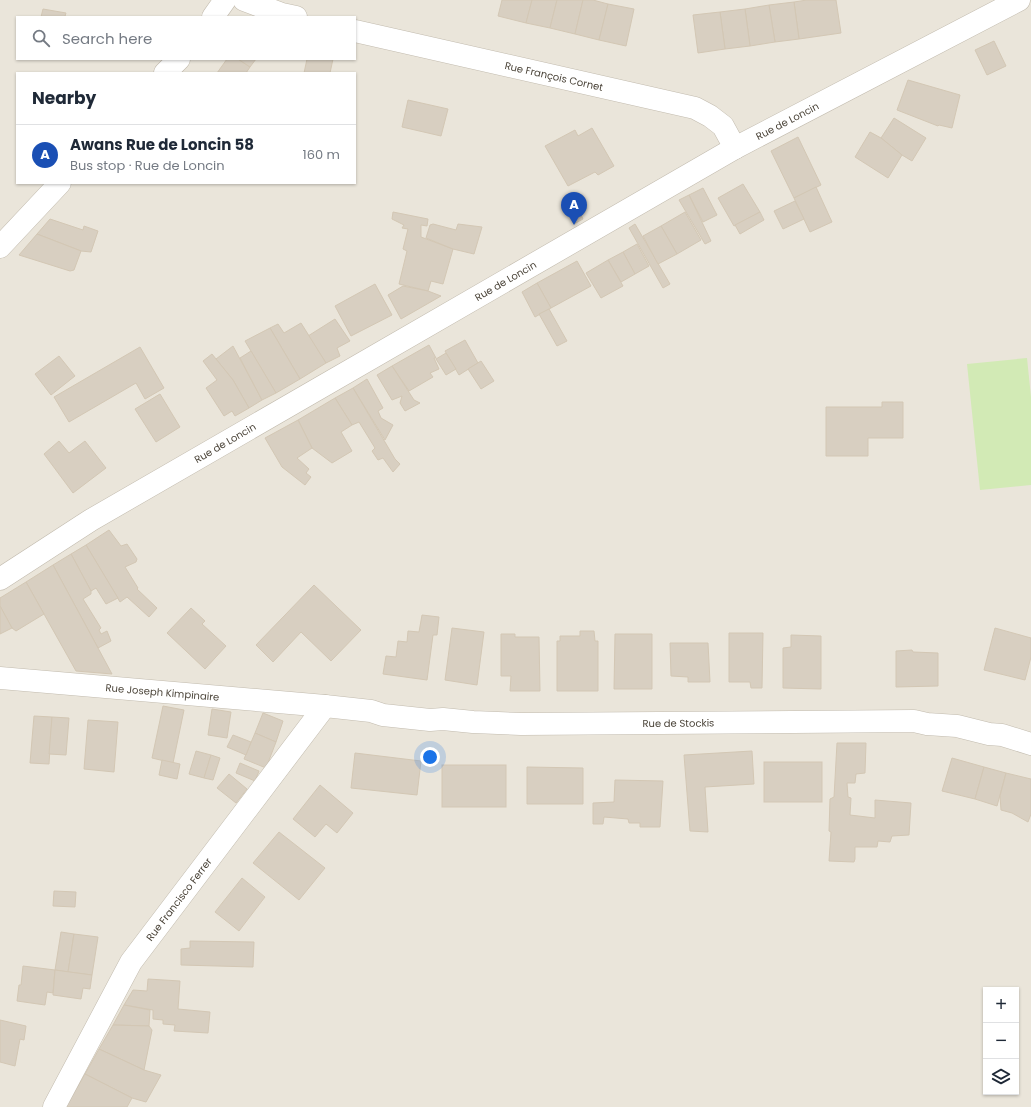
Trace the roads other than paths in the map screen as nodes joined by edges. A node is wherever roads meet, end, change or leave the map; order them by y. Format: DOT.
graph roads {
  1 [pos="225,0"];
  2 [pos="244,0"];
  3 [pos="1019,0"];
  4 [pos="214,16"];
  5 [pos="291,16"];
  6 [pos="356,31"];
  7 [pos="177,60"];
  8 [pos="166,72"];
  9 [pos="735,148"];
  10 [pos="59,184"];
  11 [pos="0,247"];
  12 [pos="0,578"];
  13 [pos="0,678"];
  14 [pos="325,706"];
  15 [pos="1031,744"];
  16 [pos="54,1107"];
  1 -- 4 [label="street"];
  2 -- 5 [label="street"];
  3 -- 9 [label="street, Rue de Loncin"];
  6 -- 9 [label="street, Rue François Cornet"];
  7 -- 8 [label="street"];
  9 -- 12 [label="street, Rue de Loncin"];
  10 -- 11 [label="street"];
  13 -- 14 [label="street, Rue Joseph Kimpinaire"];
  14 -- 15 [label="street, Rue de Stockis"];
  14 -- 16 [label="street, Rue Francisco Ferrer"];
}
